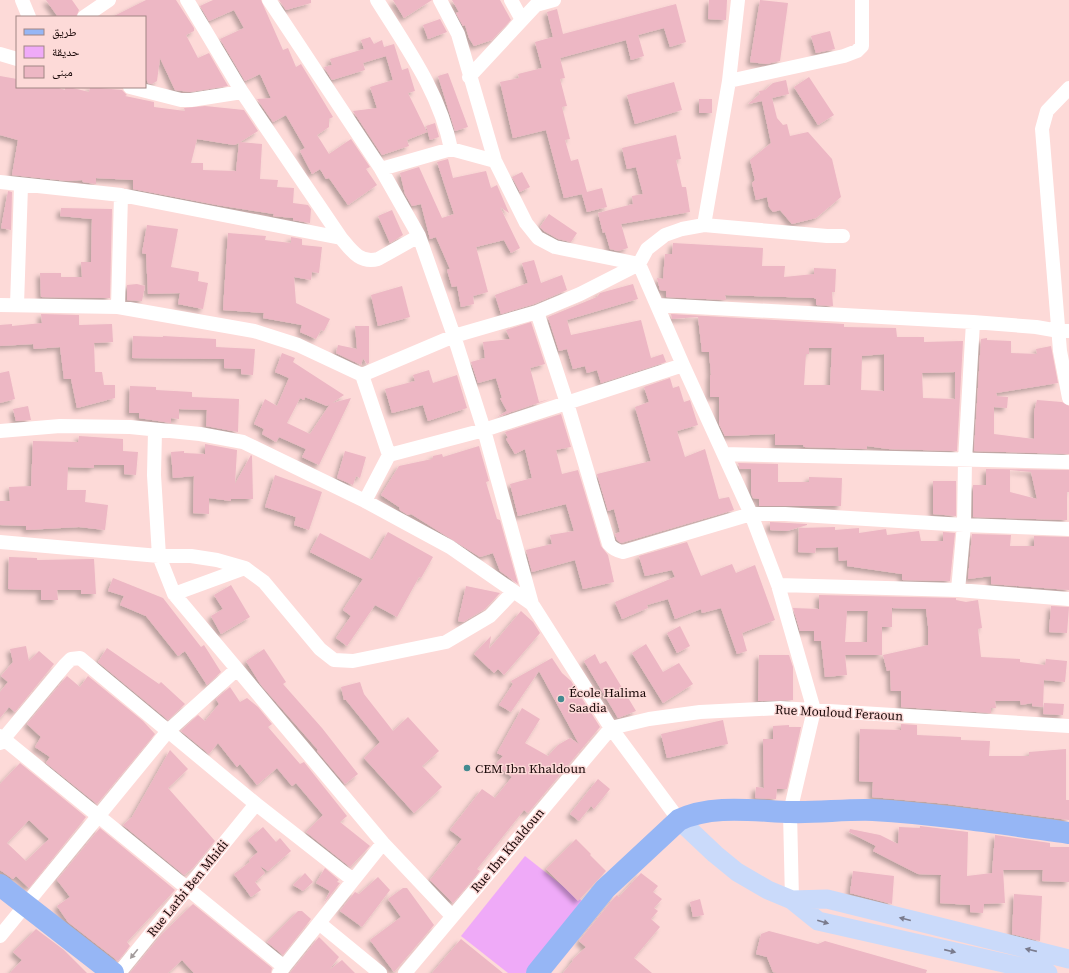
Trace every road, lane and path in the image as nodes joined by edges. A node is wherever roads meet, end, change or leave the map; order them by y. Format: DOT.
graph roads {
  1 [pos="22,0"];
  2 [pos="109,0"];
  3 [pos="187,0"];
  4 [pos="269,0"];
  5 [pos="377,0"];
  6 [pos="440,0"];
  7 [pos="511,0"];
  8 [pos="554,0"];
  9 [pos="738,0"];
  10 [pos="862,0"];
  11 [pos="536,3"];
  12 [pos="29,16"];
  13 [pos="85,16"];
  14 [pos="522,20"];
  15 [pos="0,54"];
  16 [pos="16,59"];
  17 [pos="469,77"];
  18 [pos="729,81"];
  19 [pos="134,88"];
  20 [pos="1069,88"];
  21 [pos="242,92"];
  22 [pos="451,149"];
  23 [pos="495,161"];
  24 [pos="381,169"];
  25 [pos="0,182"];
  26 [pos="22,186"];
  27 [pos="121,195"];
  28 [pos="704,225"];
  29 [pos="419,236"];
  30 [pos="843,236"];
  31 [pos="341,238"];
  32 [pos="639,264"];
  33 [pos="0,305"];
  34 [pos="17,305"];
  35 [pos="658,305"];
  36 [pos="118,307"];
  37 [pos="538,312"];
  38 [pos="973,322"];
  39 [pos="1064,331"];
  40 [pos="454,336"];
  41 [pos="683,366"];
  42 [pos="362,375"];
  43 [pos="1069,398"];
  44 [pos="567,403"];
  45 [pos="0,430"];
  46 [pos="484,430"];
  47 [pos="155,431"];
  48 [pos="724,454"];
  49 [pos="389,455"];
  50 [pos="965,460"];
  51 [pos="1069,462"];
  52 [pos="365,501"];
  53 [pos="751,514"];
  54 [pos="964,525"];
  55 [pos="1069,529"];
  56 [pos="0,542"];
  57 [pos="159,556"];
  58 [pos="245,568"];
  59 [pos="778,585"];
  60 [pos="958,590"];
  61 [pos="512,592"];
  62 [pos="174,594"];
  63 [pos="1069,599"];
  64 [pos="532,604"];
  65 [pos="238,669"];
  66 [pos="814,710"];
  67 [pos="1069,726"];
  68 [pos="611,728"];
  69 [pos="168,731"];
  70 [pos="1,739"];
  71 [pos="256,804"];
  72 [pos="790,812"];
  73 [pos="98,816"];
  74 [pos="679,820"];
  75 [pos="1069,834"];
  76 [pos="383,843"];
  77 [pos="353,880"];
  78 [pos="0,885"];
  79 [pos="187,888"];
  80 [pos="792,900"];
  81 [pos="24,905"];
  82 [pos="452,916"];
  83 [pos="319,923"];
  84 [pos="0,936"];
  85 [pos="1069,959"];
  86 [pos="282,970"];
  87 [pos="113,973"];
  88 [pos="119,973"];
  89 [pos="380,973"];
  90 [pos="405,973"];
  91 [pos="537,973"];
  92 [pos="1048,973"];
  1 -- 12 [label="street"];
  2 -- 13 [label="street"];
  3 -- 21 [label="street"];
  4 -- 24 [label="street"];
  5 -- 22 [label="street"];
  6 -- 17 [label="street"];
  7 -- 14 [label="street"];
  8 -- 11 [label="street"];
  9 -- 18 [label="street"];
  10 -- 18 [label="street"];
  11 -- 14 [label="street"];
  14 -- 17 [label="street"];
  15 -- 16 [label="street"];
  17 -- 23 [label="street"];
  18 -- 28 [label="street"];
  19 -- 21 [label="street"];
  20 -- 39 [label="street"];
  21 -- 31 [label="street"];
  22 -- 23 [label="street"];
  22 -- 24 [label="street"];
  23 -- 32 [label="street"];
  24 -- 29 [label="street"];
  25 -- 26 [label="street"];
  26 -- 27 [label="street"];
  26 -- 34 [label="street"];
  27 -- 31 [label="street"];
  27 -- 36 [label="street"];
  28 -- 30 [label="street"];
  28 -- 32 [label="street"];
  29 -- 31 [label="street"];
  29 -- 40 [label="street"];
  32 -- 35 [label="street"];
  32 -- 37 [label="street"];
  33 -- 34 [label="street"];
  34 -- 36 [label="street"];
  35 -- 38 [label="street"];
  35 -- 41 [label="street"];
  36 -- 42 [label="street"];
  37 -- 40 [label="street"];
  37 -- 44 [label="street"];
  38 -- 39 [label="street"];
  38 -- 50 [label="street"];
  39 -- 43 [label="street"];
  40 -- 42 [label="street"];
  40 -- 46 [label="street"];
  41 -- 44 [label="street"];
  41 -- 48 [label="street"];
  42 -- 49 [label="street"];
  44 -- 46 [label="street"];
  44 -- 53 [label="street"];
  45 -- 47 [label="street"];
  46 -- 49 [label="street"];
  46 -- 64 [label="street"];
  47 -- 52 [label="street"];
  47 -- 57 [label="street"];
  48 -- 50 [label="street"];
  48 -- 53 [label="street"];
  49 -- 52 [label="street"];
  50 -- 51 [label="street"];
  50 -- 54 [label="street"];
  52 -- 61 [label="street"];
  53 -- 54 [label="street"];
  53 -- 59 [label="street"];
  54 -- 55 [label="street"];
  54 -- 60 [label="street"];
  56 -- 57 [label="street"];
  57 -- 58 [label="street"];
  57 -- 62 [label="street"];
  58 -- 61 [label="street"];
  58 -- 62 [label="street"];
  59 -- 60 [label="street"];
  59 -- 66 [label="street"];
  60 -- 63 [label="street"];
  61 -- 64 [label="street"];
  62 -- 65 [label="street"];
  64 -- 68 [label="street"];
  65 -- 69 [label="street"];
  65 -- 76 [label="street"];
  66 -- 67 [label="street, Rue Mouloud Feraoun"];
  66 -- 68 [label="street, Rue Mouloud Feraoun"];
  66 -- 72 [label="street"];
  68 -- 74 [label="street"];
  68 -- 82 [label="street, Rue Ibn Khaldoun"];
  69 -- 70 [label="street"];
  69 -- 71 [label="street"];
  69 -- 73 [label="street"];
  70 -- 73 [label="street"];
  71 -- 77 [label="street"];
  71 -- 79 [label="street, Rue Larbi Ben Mhidi"];
  72 -- 74 [label="main road"];
  72 -- 75 [label="main road"];
  72 -- 80 [label="street"];
  73 -- 79 [label="street"];
  73 -- 81 [label="street"];
  74 -- 80 [label="main road"];
  74 -- 91 [label="main road"];
  76 -- 77 [label="street"];
  76 -- 82 [label="street"];
  77 -- 83 [label="street"];
  78 -- 81 [label="main road"];
  79 -- 86 [label="street"];
  79 -- 88 [label="street, Rue Larbi Ben Mhidi, one-way"];
  85 -- 80 [label="main road, one-way"];
  80 -- 92 [label="main road, one-way"];
  81 -- 84 [label="street"];
  81 -- 87 [label="main road"];
  82 -- 90 [label="street, Rue Ibn Khaldoun"];
  83 -- 86 [label="street"];
  83 -- 89 [label="street"];
}
